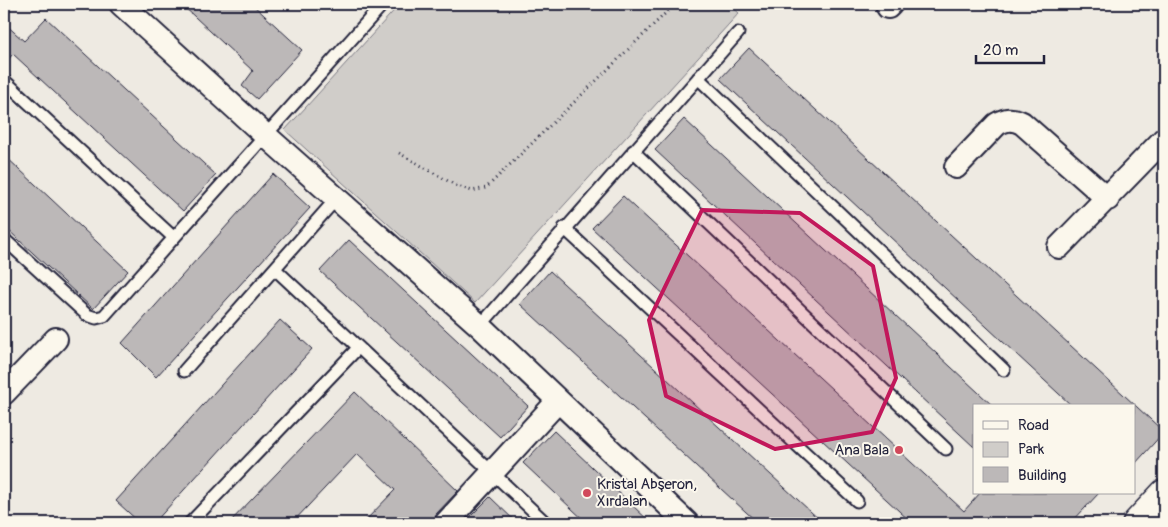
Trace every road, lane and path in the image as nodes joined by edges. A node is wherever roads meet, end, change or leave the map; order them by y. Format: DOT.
graph roads {
  1 [pos="121,4"];
  2 [pos="383,4"];
  3 [pos="675,4"];
  4 [pos="738,32"];
  5 [pos="698,78"];
  6 [pos="6,82"];
  7 [pos="265,135"];
  8 [pos="1164,140"];
  9 [pos="633,151"];
  10 [pos="398,152"];
  11 [pos="956,167"];
  12 [pos="336,199"];
  13 [pos="1108,199"];
  14 [pos="564,228"];
  15 [pos="173,237"];
  16 [pos="4,239"];
  17 [pos="1059,247"];
  18 [pos="275,270"];
  19 [pos="480,326"];
  20 [pos="56,339"];
  21 [pos="358,348"];
  22 [pos="184,370"];
  23 [pos="1004,370"];
  24 [pos="4,394"];
  25 [pos="558,401"];
  26 [pos="946,449"];
  27 [pos="492,473"];
  28 [pos="1164,494"];
  29 [pos="857,501"];
  30 [pos="190,523"];
  31 [pos="446,523"];
  32 [pos="546,523"];
  33 [pos="687,523"];
  34 [pos="1137,523"];
  1 -- 7 [label="street"];
  2 -- 7 [label="lane"];
  3 -- 10 [label="path"];
  4 -- 5 [label="lane"];
  5 -- 9 [label="lane"];
  5 -- 23 [label="lane"];
  6 -- 15 [label="lane"];
  7 -- 12 [label="street"];
  7 -- 15 [label="lane"];
  8 -- 13 [label="street"];
  9 -- 14 [label="lane"];
  9 -- 26 [label="lane"];
  11 -- 13 [label="street"];
  12 -- 18 [label="lane"];
  12 -- 19 [label="street"];
  13 -- 17 [label="street"];
  14 -- 19 [label="lane"];
  14 -- 29 [label="lane"];
  15 -- 16 [label="lane"];
  18 -- 21 [label="lane"];
  18 -- 22 [label="lane"];
  19 -- 25 [label="street"];
  20 -- 24 [label="street"];
  21 -- 27 [label="lane"];
  21 -- 30 [label="lane"];
  25 -- 27 [label="street"];
  25 -- 33 [label="street"];
  27 -- 31 [label="street"];
  27 -- 32 [label="lane"];
  28 -- 34 [label="main road"];
}
